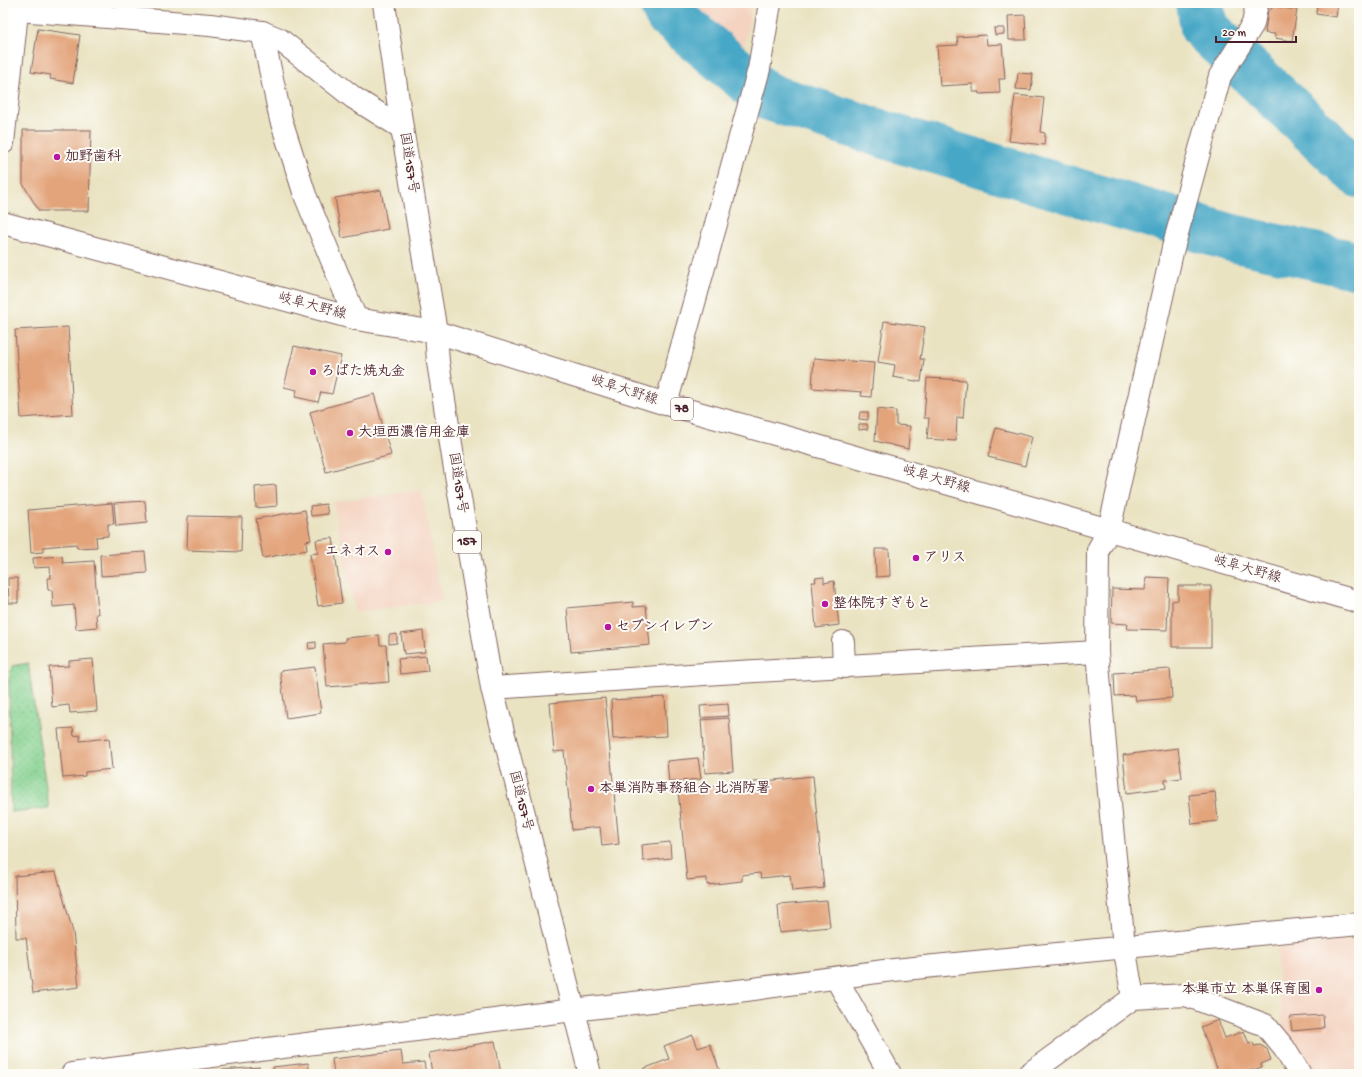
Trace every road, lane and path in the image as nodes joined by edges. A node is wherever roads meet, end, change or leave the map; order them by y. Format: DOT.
graph roads {
  1 [pos="384,3"];
  2 [pos="770,3"];
  3 [pos="1257,3"];
  4 [pos="18,6"];
  5 [pos="262,32"];
  6 [pos="402,128"];
  7 [pos="3,143"];
  8 [pos="3,223"];
  9 [pos="356,318"];
  10 [pos="436,332"];
  11 [pos="666,404"];
  12 [pos="1108,530"];
  13 [pos="1359,602"];
  14 [pos="843,642"];
  15 [pos="1097,652"];
  16 [pos="844,667"];
  17 [pos="492,688"];
  18 [pos="1359,924"];
  19 [pos="1124,946"];
  20 [pos="836,978"];
  21 [pos="1133,998"];
  22 [pos="573,1010"];
  23 [pos="72,1074"];
  24 [pos="590,1074"];
  25 [pos="890,1074"];
  26 [pos="1029,1074"];
  27 [pos="1300,1074"];
  1 -- 6 [label="main road, 国道157号 / 157"];
  2 -- 11 [label="main road"];
  3 -- 12 [label="main road"];
  4 -- 5 [label="main road"];
  4 -- 7 [label="main road"];
  5 -- 6 [label="main road"];
  5 -- 9 [label="main road"];
  6 -- 10 [label="main road, 国道157号 / 157"];
  8 -- 9 [label="main road, 岐阜大野線 / 78"];
  9 -- 10 [label="main road, 岐阜大野線 / 78"];
  10 -- 11 [label="main road, 岐阜大野線 / 78"];
  10 -- 17 [label="main road, 国道157号 / 157"];
  11 -- 12 [label="main road, 岐阜大野線 / 78"];
  12 -- 13 [label="main road, 岐阜大野線 / 78"];
  12 -- 15 [label="main road"];
  14 -- 16 [label="main road"];
  15 -- 16 [label="main road"];
  15 -- 19 [label="main road"];
  16 -- 17 [label="main road"];
  17 -- 22 [label="main road, 国道157号 / 157"];
  18 -- 19 [label="main road"];
  19 -- 20 [label="main road"];
  19 -- 21 [label="main road"];
  20 -- 22 [label="main road"];
  20 -- 25 [label="main road"];
  21 -- 26 [label="main road"];
  21 -- 27 [label="main road"];
  22 -- 23 [label="main road"];
  22 -- 24 [label="main road, 国道157号 / 157"];
}
